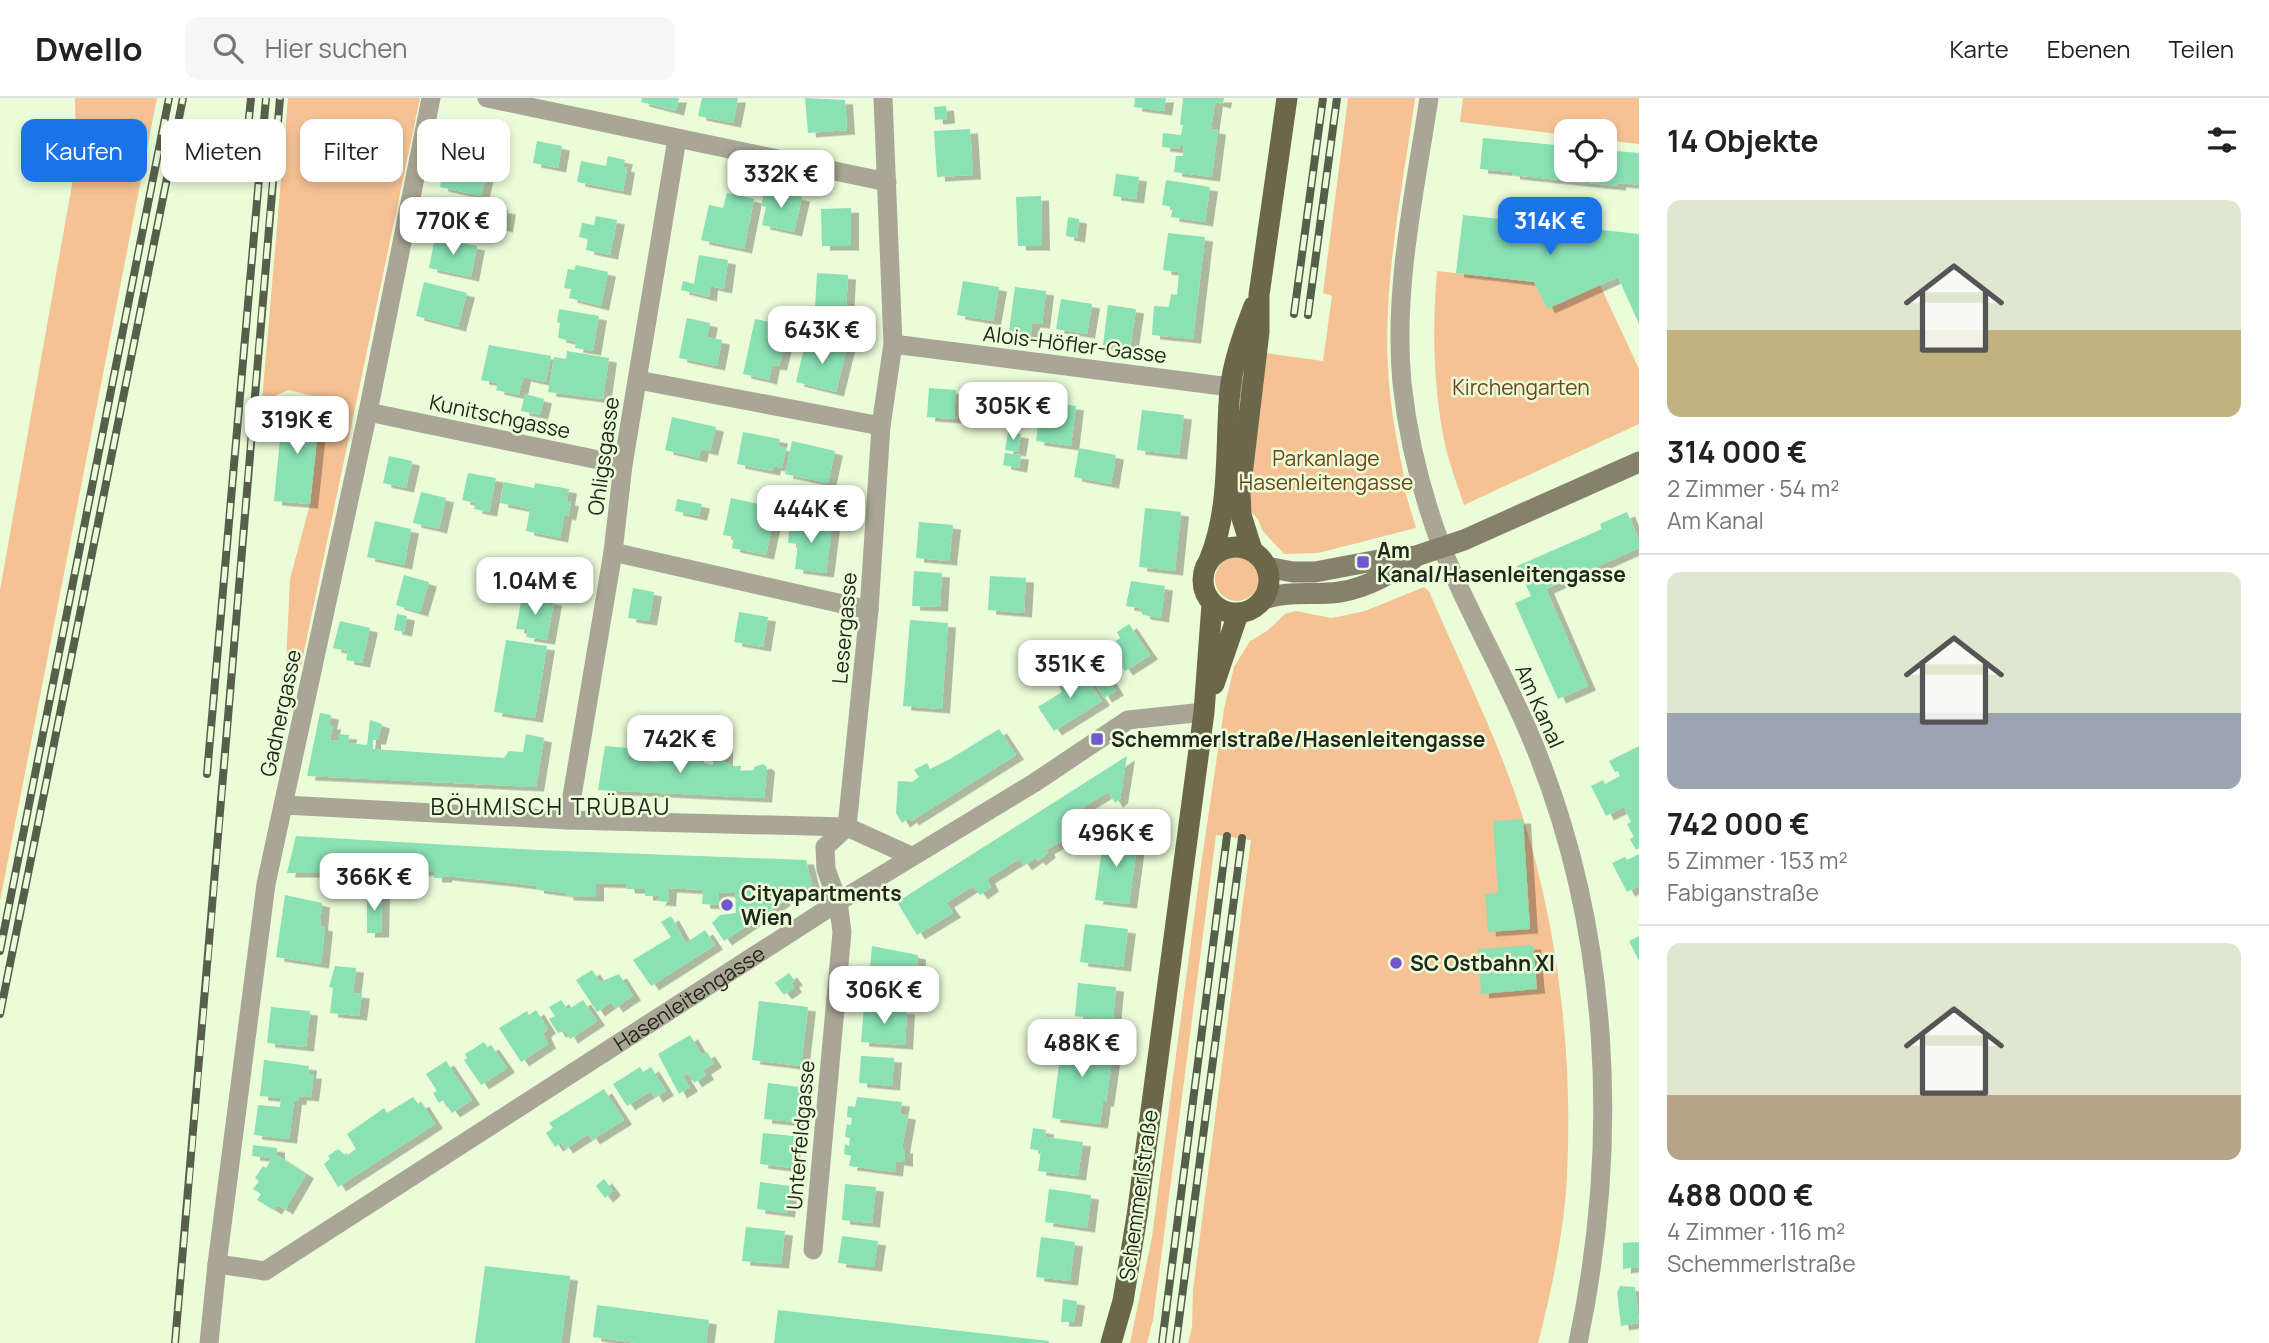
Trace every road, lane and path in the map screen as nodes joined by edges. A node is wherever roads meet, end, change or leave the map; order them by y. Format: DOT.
graph roads {
  1 [pos="431,98"];
  2 [pos="486,98"];
  3 [pos="883,98"];
  4 [pos="1287,98"];
  5 [pos="1429,98"];
  6 [pos="677,139"];
  7 [pos="887,182"];
  8 [pos="893,344"];
  9 [pos="638,380"];
  10 [pos="1241,388"];
  11 [pos="368,412"];
  12 [pos="881,426"];
  13 [pos="1639,462"];
  14 [pos="623,465"];
  15 [pos="1442,548"];
  16 [pos="1252,550"];
  17 [pos="613,552"];
  18 [pos="1416,556"];
  19 [pos="1210,558"];
  20 [pos="1267,567"];
  21 [pos="1264,599"];
  22 [pos="1212,604"];
  23 [pos="869,610"];
  24 [pos="1238,614"];
  25 [pos="1204,712"];
  26 [pos="284,805"];
  27 [pos="568,820"];
  28 [pos="847,827"];
  29 [pos="911,856"];
  30 [pos="838,902"];
  31 [pos="813,1251"];
  32 [pos="217,1264"];
  33 [pos="209,1343"];
  34 [pos="1111,1343"];
  35 [pos="1578,1343"];
  1 -- 11 [label="street, Gadnergasse"];
  2 -- 6 [label="street"];
  3 -- 7 [label="street, Lesergasse"];
  4 -- 10 [label="main road"];
  5 -- 15 [label="street, Am Kanal"];
  6 -- 7 [label="street"];
  6 -- 9 [label="street, Ohligsgasse"];
  7 -- 8 [label="street, Lesergasse"];
  8 -- 10 [label="street, Alois-Höfler-Gasse"];
  8 -- 12 [label="street, Lesergasse"];
  9 -- 12 [label="street"];
  9 -- 14 [label="street, Ohligsgasse"];
  10 -- 16 [label="main road"];
  10 -- 19 [label="main road"];
  11 -- 14 [label="street, Kunitschgasse"];
  11 -- 26 [label="street, Gadnergasse"];
  12 -- 23 [label="street, Lesergasse"];
  13 -- 15 [label="street"];
  14 -- 17 [label="street, Ohligsgasse"];
  15 -- 18 [label="street"];
  15 -- 35 [label="street, Am Kanal"];
  16 -- 19 [label="main road"];
  16 -- 20 [label="main road"];
  17 -- 23 [label="street"];
  17 -- 27 [label="street, Ohligsgasse"];
  18 -- 20 [label="street"];
  18 -- 21 [label="street"];
  19 -- 22 [label="main road"];
  20 -- 21 [label="main road"];
  21 -- 24 [label="main road"];
  22 -- 24 [label="main road"];
  22 -- 25 [label="main road, Schemmerlstraße"];
  23 -- 28 [label="street, Lesergasse"];
  24 -- 25 [label="main road, Schemmerlstraße"];
  25 -- 29 [label="street, Hasenleitengasse"];
  25 -- 34 [label="main road, Schemmerlstraße"];
  26 -- 27 [label="street"];
  26 -- 32 [label="street, Gadnergasse"];
  27 -- 28 [label="street"];
  28 -- 29 [label="street"];
  28 -- 30 [label="street, Unterfeldgasse"];
  29 -- 30 [label="street, Hasenleitengasse"];
  30 -- 31 [label="street, Unterfeldgasse"];
  30 -- 32 [label="street, Hasenleitengasse"];
  32 -- 33 [label="street, Gadnergasse"];
}
